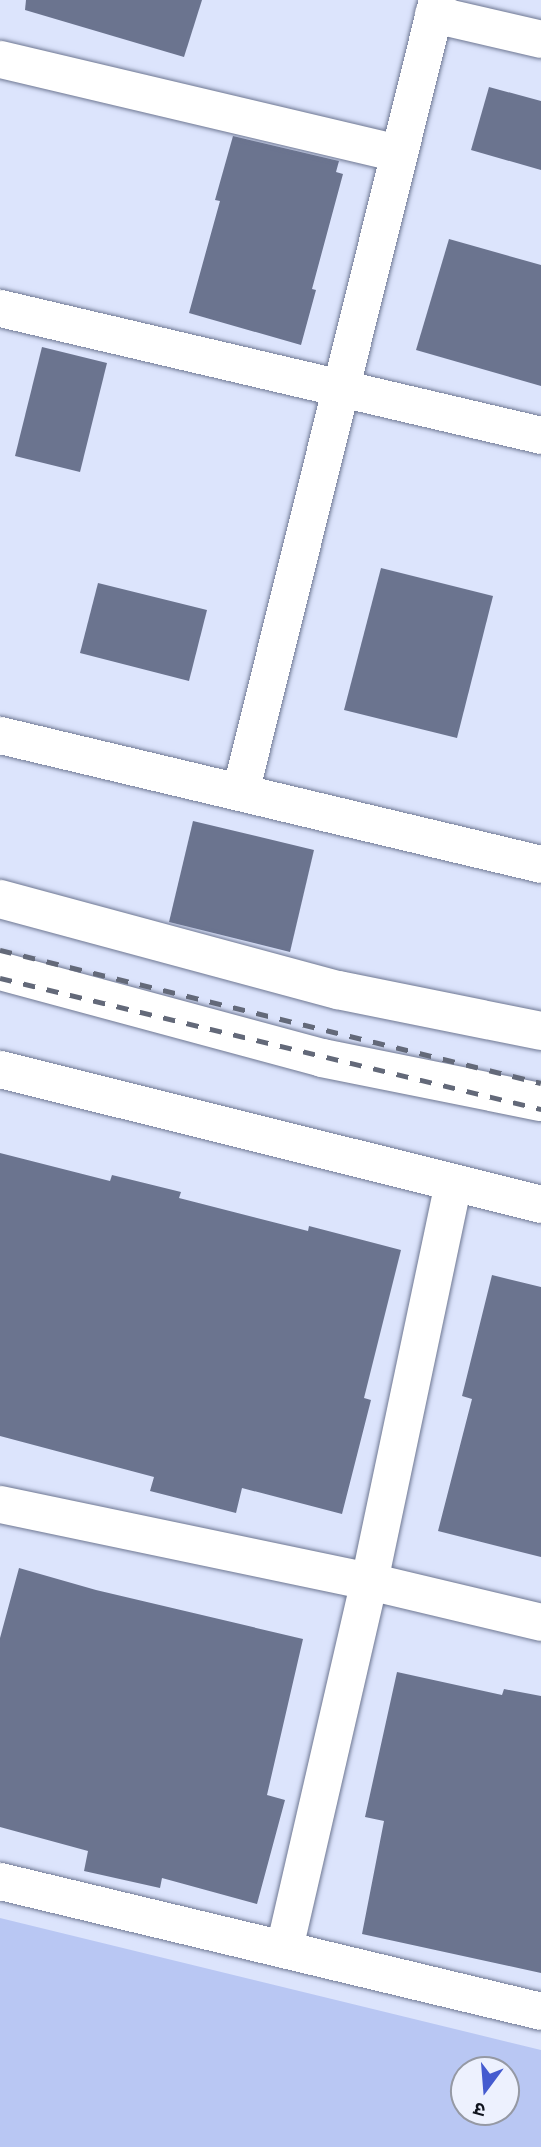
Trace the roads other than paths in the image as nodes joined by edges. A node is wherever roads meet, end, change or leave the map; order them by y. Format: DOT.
graph roads {
  1 [pos="435,7"];
  2 [pos="541,39"];
  3 [pos="0,59"];
  4 [pos="398,153"];
  5 [pos="0,308"];
  6 [pos="340,387"];
  7 [pos="541,435"];
  8 [pos="0,735"];
  9 [pos="240,792"];
  10 [pos="541,864"];
  11 [pos="0,899"];
  12 [pos="0,971"];
  13 [pos="541,1031"];
  14 [pos="0,1069"];
  15 [pos="541,1102"];
  16 [pos="453,1183"];
  17 [pos="541,1204"];
  18 [pos="0,1504"];
  19 [pos="369,1581"];
  20 [pos="541,1622"];
  21 [pos="0,1881"];
  22 [pos="284,1948"];
  23 [pos="541,2011"];
  1 -- 2 [label="street"];
  1 -- 4 [label="street"];
  3 -- 4 [label="street"];
  4 -- 6 [label="street"];
  5 -- 6 [label="street"];
  6 -- 7 [label="street"];
  6 -- 9 [label="street"];
  8 -- 9 [label="street"];
  9 -- 10 [label="street"];
  11 -- 13 [label="main road"];
  12 -- 15 [label="main road"];
  14 -- 16 [label="street"];
  16 -- 17 [label="street"];
  16 -- 19 [label="street"];
  18 -- 19 [label="street"];
  19 -- 20 [label="street"];
  19 -- 22 [label="street"];
  21 -- 22 [label="street"];
  22 -- 23 [label="street"];
}
